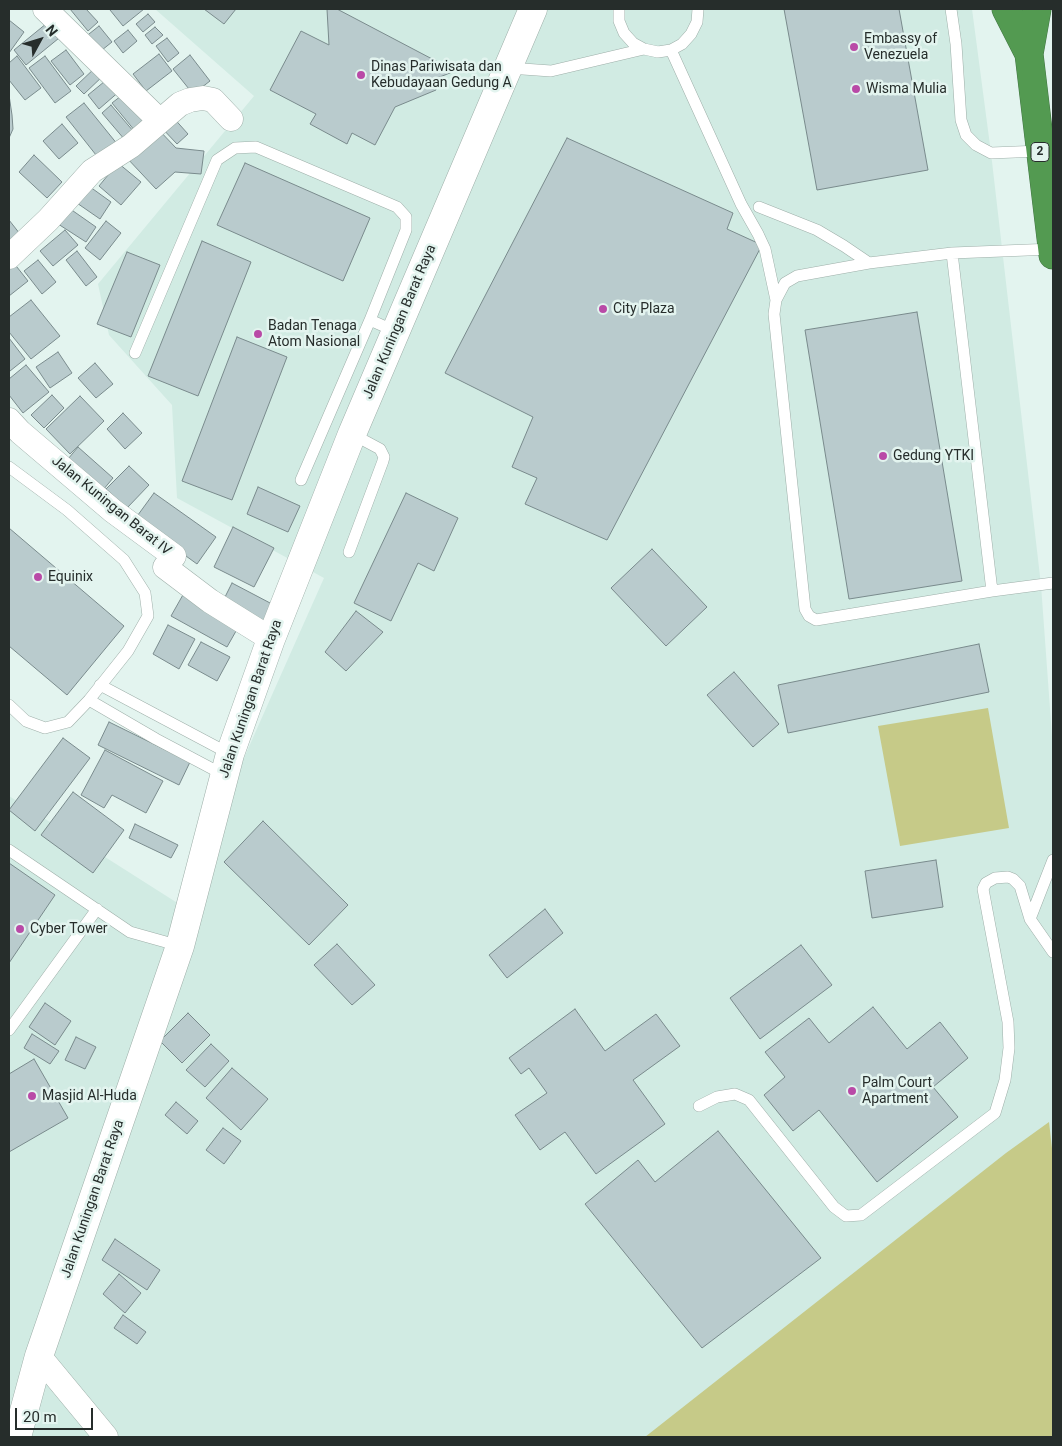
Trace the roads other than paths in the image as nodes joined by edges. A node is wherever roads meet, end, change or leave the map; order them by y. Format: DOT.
graph roads {
  1 [pos="45,9"];
  2 [pos="533,9"];
  3 [pos="619,9"];
  4 [pos="698,9"];
  5 [pos="951,9"];
  6 [pos="1022,12"];
  7 [pos="644,49"];
  8 [pos="670,50"];
  9 [pos="508,68"];
  10 [pos="231,120"];
  11 [pos="160,121"];
  12 [pos="1040,151"];
  13 [pos="759,207"];
  14 [pos="1053,248"];
  15 [pos="952,253"];
  16 [pos="1053,255"];
  17 [pos="9,257"];
  18 [pos="868,263"];
  19 [pos="776,300"];
  20 [pos="370,320"];
  21 [pos="397,332"];
  22 [pos="135,353"];
  23 [pos="9,420"];
  24 [pos="352,434"];
  25 [pos="9,467"];
  26 [pos="301,480"];
  27 [pos="348,552"];
  28 [pos="1053,583"];
  29 [pos="992,591"];
  30 [pos="271,640"];
  31 [pos="100,685"];
  32 [pos="89,700"];
  33 [pos="9,705"];
  34 [pos="227,764"];
  35 [pos="9,850"];
  36 [pos="1053,860"];
  37 [pos="97,909"];
  38 [pos="1030,919"];
  39 [pos="180,946"];
  40 [pos="1053,952"];
  41 [pos="9,1030"];
  42 [pos="699,1106"];
  43 [pos="39,1356"];
  44 [pos="9,1431"];
  45 [pos="17,1437"];
  46 [pos="106,1437"];
  1 -- 11 [label="street"];
  2 -- 9 [label="street, Jalan Kuningan Barat Raya"];
  3 -- 7 [label="lane"];
  4 -- 8 [label="lane"];
  5 -- 12 [label="lane"];
  6 -- 12 [label="highway, 2"];
  7 -- 8 [label="lane"];
  7 -- 9 [label="lane"];
  8 -- 19 [label="lane"];
  9 -- 21 [label="street, Jalan Kuningan Barat Raya"];
  10 -- 11 [label="street"];
  11 -- 17 [label="street"];
  12 -- 14 [label="highway, 2"];
  13 -- 18 [label="lane"];
  14 -- 15 [label="lane"];
  14 -- 16 [label="highway, 2"];
  15 -- 18 [label="lane"];
  15 -- 29 [label="lane"];
  18 -- 19 [label="lane"];
  19 -- 29 [label="lane"];
  20 -- 21 [label="lane"];
  20 -- 22 [label="lane"];
  20 -- 26 [label="lane"];
  21 -- 24 [label="street, Jalan Kuningan Barat Raya"];
  23 -- 30 [label="street, Jalan Kuningan Barat IV"];
  24 -- 27 [label="lane"];
  24 -- 30 [label="street, Jalan Kuningan Barat Raya"];
  25 -- 31 [label="lane"];
  28 -- 29 [label="lane"];
  30 -- 34 [label="street, Jalan Kuningan Barat Raya"];
  31 -- 32 [label="lane"];
  31 -- 34 [label="lane"];
  32 -- 33 [label="lane"];
  32 -- 34 [label="lane"];
  34 -- 39 [label="street, Jalan Kuningan Barat Raya"];
  35 -- 37 [label="lane"];
  36 -- 38 [label="lane"];
  37 -- 39 [label="lane"];
  37 -- 41 [label="lane"];
  38 -- 40 [label="lane"];
  38 -- 42 [label="lane"];
  39 -- 43 [label="street, Jalan Kuningan Barat Raya"];
  43 -- 45 [label="street, Jalan Kuningan Barat Raya"];
  43 -- 46 [label="street"];
  44 -- 45 [label="lane"];
}
